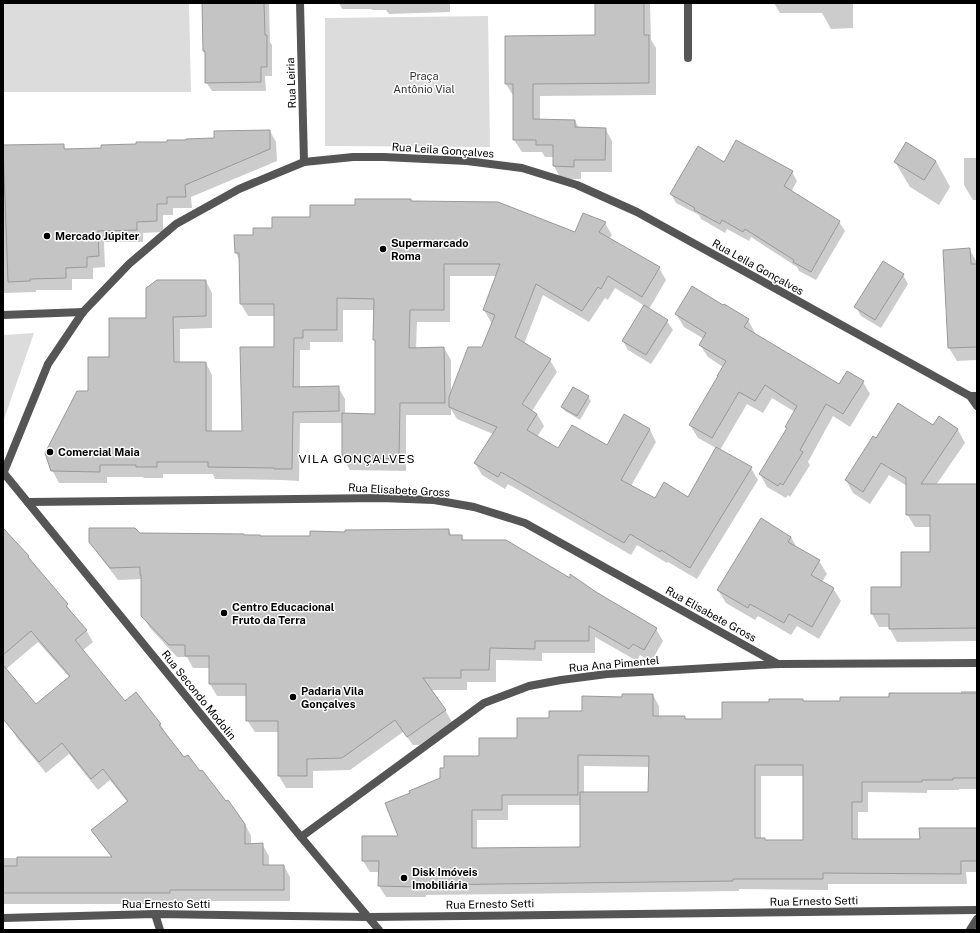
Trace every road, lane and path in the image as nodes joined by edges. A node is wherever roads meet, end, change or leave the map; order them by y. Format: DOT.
graph roads {
  1 [pos="300,3"];
  2 [pos="688,3"];
  3 [pos="688,58"];
  4 [pos="304,162"];
  5 [pos="83,312"];
  6 [pos="3,314"];
  7 [pos="973,396"];
  8 [pos="977,406"];
  9 [pos="3,473"];
  10 [pos="28,502"];
  11 [pos="977,663"];
  12 [pos="778,664"];
  13 [pos="300,837"];
  14 [pos="977,910"];
  15 [pos="155,914"];
  16 [pos="369,917"];
  17 [pos="3,918"];
  18 [pos="977,919"];
  19 [pos="160,930"];
  20 [pos="379,930"];
  21 [pos="970,930"];
  1 -- 4 [label="street, Rua Leiria"];
  2 -- 3 [label="street"];
  4 -- 5 [label="street, Rua Leila Gonçalves"];
  4 -- 7 [label="street, Rua Leila Gonçalves"];
  5 -- 6 [label="street"];
  5 -- 9 [label="street, Rua Leila Gonçalves"];
  7 -- 8 [label="street"];
  9 -- 10 [label="street, Rua Secondo Modolin"];
  10 -- 12 [label="street, Rua Elisabete Gross"];
  10 -- 13 [label="street, Rua Secondo Modolin"];
  11 -- 12 [label="street, Rua Ana Pimentel"];
  12 -- 13 [label="street, Rua Ana Pimentel"];
  13 -- 16 [label="street, Rua Secondo Modolin"];
  14 -- 16 [label="street, Rua Ernesto Setti"];
  15 -- 16 [label="street, Rua Ernesto Setti"];
  15 -- 17 [label="street, Rua Ernesto Setti"];
  15 -- 19 [label="street"];
  16 -- 20 [label="street, Rua Secondo Modolin"];
  18 -- 21 [label="street"];
}
